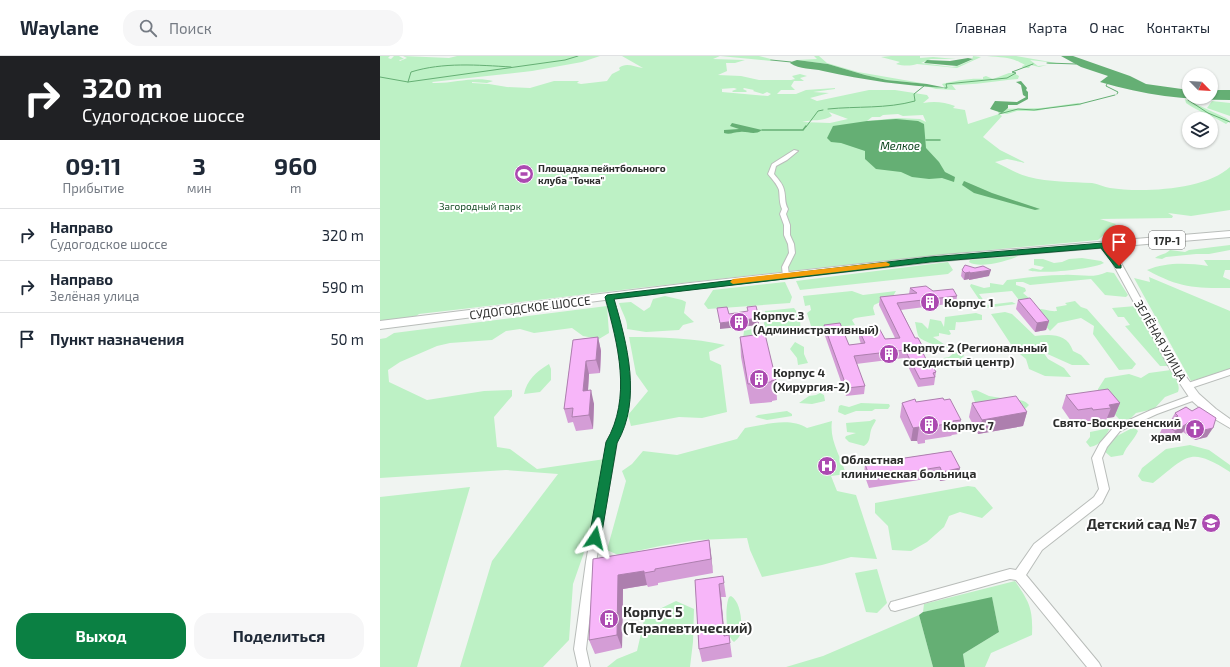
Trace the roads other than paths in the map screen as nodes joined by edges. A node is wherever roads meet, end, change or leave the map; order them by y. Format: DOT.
graph roads {
  1 [pos="796,150"];
  2 [pos="1230,234"];
  3 [pos="1103,245"];
  4 [pos="786,276"];
  5 [pos="609,297"];
  6 [pos="380,325"];
  7 [pos="1230,372"];
  8 [pos="1188,386"];
  9 [pos="1195,397"];
  10 [pos="1230,424"];
  11 [pos="1019,575"];
  12 [pos="896,606"];
  13 [pos="584,667"];
  14 [pos="1095,667"];
  1 -- 4 [label="street"];
  2 -- 3 [label="main road, СУДОГОДСКОЕ ШОССЕ / 17Р-1"];
  3 -- 4 [label="main road, СУДОГОДСКОЕ ШОССЕ / 17Р-1"];
  3 -- 8 [label="street, ЗЕЛЁНАЯ УЛИЦА"];
  4 -- 5 [label="main road, СУДОГОДСКОЕ ШОССЕ / 17Р-1"];
  5 -- 6 [label="main road, СУДОГОДСКОЕ ШОССЕ / 17Р-1"];
  5 -- 13 [label="street"];
  7 -- 8 [label="street"];
  8 -- 9 [label="street, ЗЕЛЁНАЯ УЛИЦА"];
  9 -- 10 [label="street, ЗЕЛЁНАЯ УЛИЦА"];
  9 -- 11 [label="street"];
  11 -- 12 [label="street"];
  11 -- 14 [label="street"];
}
